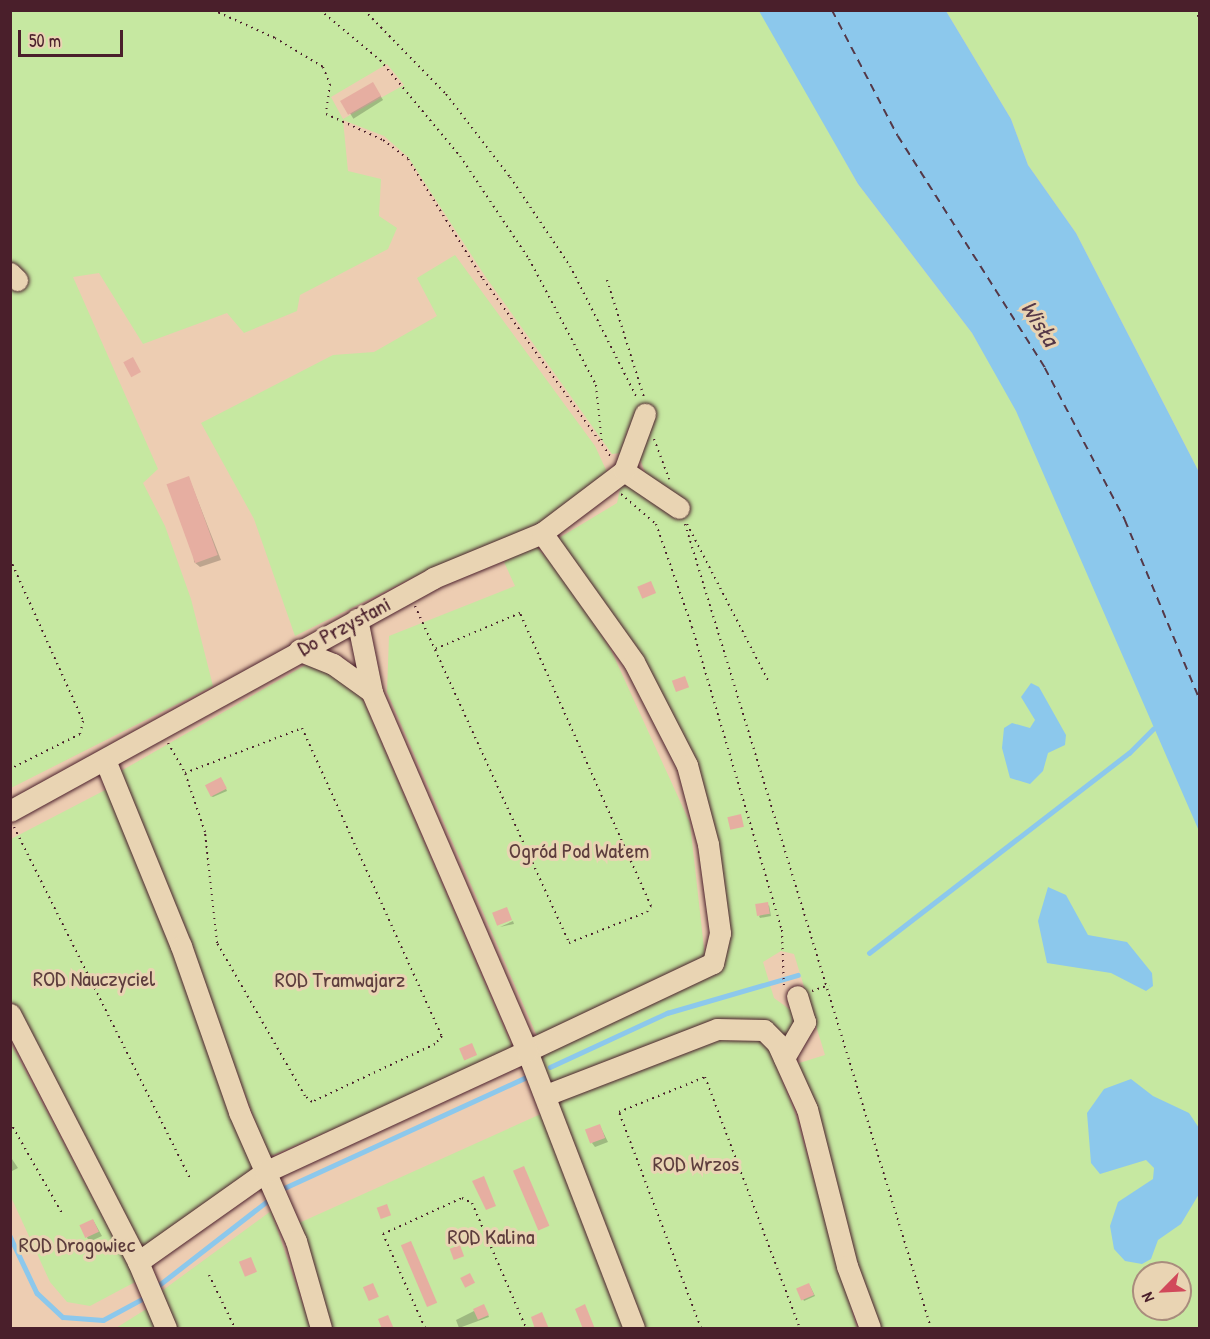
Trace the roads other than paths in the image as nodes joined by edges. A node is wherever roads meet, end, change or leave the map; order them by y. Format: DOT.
graph roads {
  1 [pos="645,414"];
  2 [pos="616,477"];
  3 [pos="679,508"];
  4 [pos="542,533"];
  5 [pos="357,619"];
  6 [pos="299,650"];
  7 [pos="372,692"];
  8 [pos="105,760"];
  9 [pos="10,811"];
  10 [pos="796,993"];
  11 [pos="10,1014"];
  12 [pos="527,1051"];
  13 [pos="784,1058"];
  14 [pos="546,1095"];
  15 [pos="264,1173"];
  16 [pos="138,1262"];
  17 [pos="166,1329"];
  18 [pos="321,1329"];
  19 [pos="634,1329"];
  20 [pos="870,1329"];
  1 -- 2 [label="street"];
  2 -- 3 [label="street"];
  2 -- 4 [label="street, Do Przystani"];
  4 -- 5 [label="street, Do Przystani"];
  4 -- 12 [label="street"];
  5 -- 6 [label="street, Do Przystani"];
  5 -- 7 [label="street"];
  6 -- 7 [label="street"];
  6 -- 8 [label="street, Do Przystani"];
  7 -- 12 [label="street"];
  8 -- 9 [label="street, Do Przystani"];
  8 -- 15 [label="street"];
  10 -- 13 [label="street"];
  11 -- 16 [label="street"];
  12 -- 14 [label="street"];
  12 -- 15 [label="street"];
  13 -- 14 [label="street"];
  13 -- 20 [label="street"];
  14 -- 19 [label="street"];
  15 -- 16 [label="street"];
  15 -- 18 [label="street"];
  16 -- 17 [label="street"];
}
